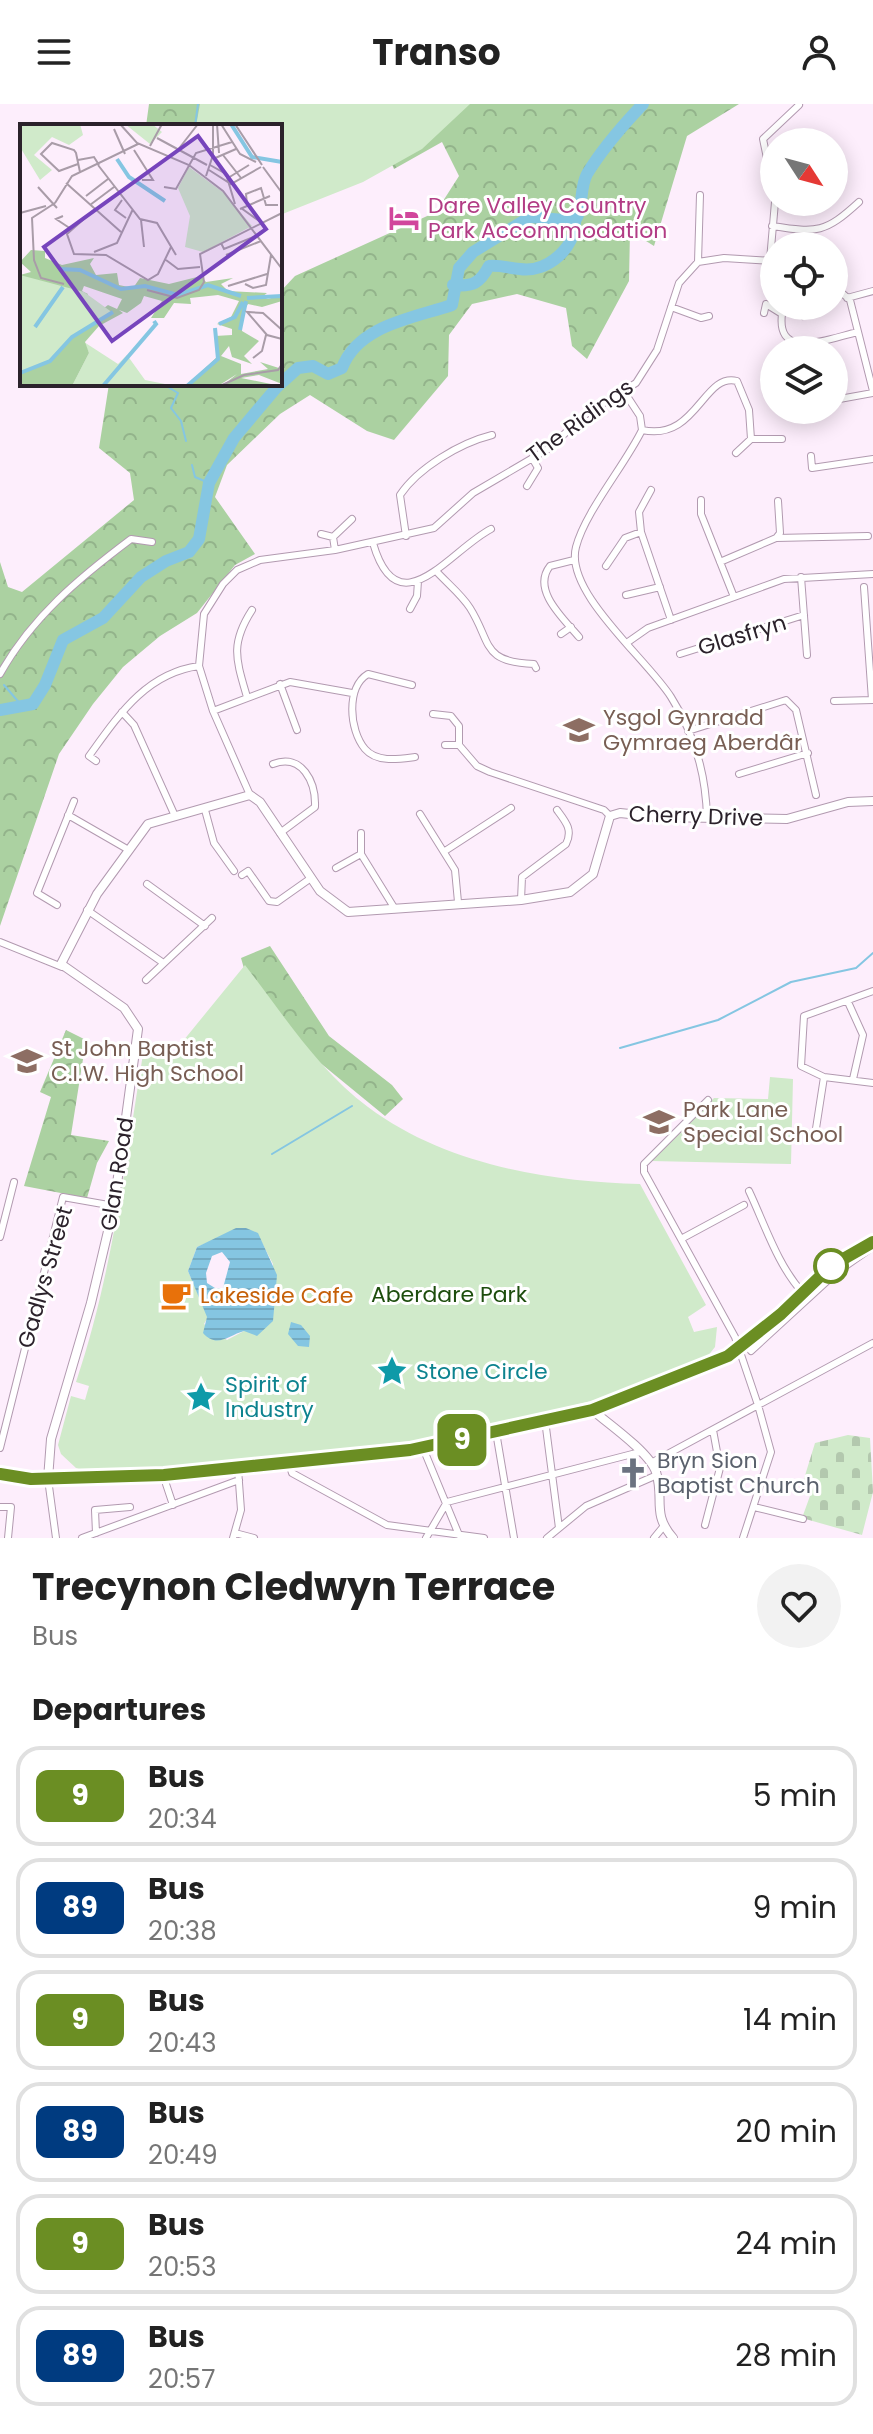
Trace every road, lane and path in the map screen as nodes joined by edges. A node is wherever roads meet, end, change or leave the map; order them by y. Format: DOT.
graph roads {
  1 [pos="799,105"];
  2 [pos="775,128"];
  3 [pos="700,195"];
  4 [pos="859,202"];
  5 [pos="773,216"];
  6 [pos="772,226"];
  7 [pos="772,232"];
  8 [pos="697,236"];
  9 [pos="708,236"];
  10 [pos="760,260"];
  11 [pos="698,262"];
  12 [pos="873,291"];
  13 [pos="848,298"];
  14 [pos="848,301"];
  15 [pos="671,307"];
  16 [pos="709,316"];
  17 [pos="782,320"];
  18 [pos="858,332"];
  19 [pos="873,351"];
  20 [pos="863,353"];
  21 [pos="623,390"];
  22 [pos="873,392"];
  23 [pos="848,397"];
  24 [pos="642,430"];
  25 [pos="492,435"];
  26 [pos="483,437"];
  27 [pos="751,439"];
  28 [pos="782,439"];
  29 [pos="487,448"];
  30 [pos="736,453"];
  31 [pos="811,456"];
  32 [pos="532,458"];
  33 [pos="873,459"];
  34 [pos="527,486"];
  35 [pos="651,490"];
  36 [pos="701,500"];
  37 [pos="778,501"];
  38 [pos="352,519"];
  39 [pos="491,529"];
  40 [pos="641,532"];
  41 [pos="321,534"];
  42 [pos="406,536"];
  43 [pos="868,536"];
  44 [pos="333,537"];
  45 [pos="776,538"];
  46 [pos="152,542"];
  47 [pos="373,543"];
  48 [pos="335,550"];
  49 [pos="574,560"];
  50 [pos="720,562"];
  51 [pos="606,566"];
  52 [pos="436,571"];
  53 [pos="873,574"];
  54 [pos="801,577"];
  55 [pos="418,581"];
  56 [pos="660,587"];
  57 [pos="864,587"];
  58 [pos="626,595"];
  59 [pos="734,597"];
  60 [pos="410,609"];
  61 [pos="252,610"];
  62 [pos="804,615"];
  63 [pos="671,620"];
  64 [pos="571,627"];
  65 [pos="561,634"];
  66 [pos="579,637"];
  67 [pos="628,642"];
  68 [pos="680,654"];
  69 [pos="807,655"];
  70 [pos="199,666"];
  71 [pos="536,668"];
  72 [pos="0,674"];
  73 [pos="280,684"];
  74 [pos="412,685"];
  75 [pos="352,693"];
  76 [pos="247,697"];
  77 [pos="872,700"];
  78 [pos="834,701"];
  79 [pos="213,711"];
  80 [pos="122,712"];
  81 [pos="433,714"];
  82 [pos="297,730"];
  83 [pos="688,731"];
  84 [pos="445,745"];
  85 [pos="459,745"];
  86 [pos="808,753"];
  87 [pos="415,757"];
  88 [pos="96,761"];
  89 [pos="273,764"];
  90 [pos="739,774"];
  91 [pos="250,795"];
  92 [pos="816,795"];
  93 [pos="74,801"];
  94 [pos="873,801"];
  95 [pos="511,808"];
  96 [pos="205,810"];
  97 [pos="563,813"];
  98 [pos="420,814"];
  99 [pos="68,815"];
  100 [pos="175,816"];
  101 [pos="610,816"];
  102 [pos="707,818"];
  103 [pos="280,833"];
  104 [pos="361,833"];
  105 [pos="127,849"];
  106 [pos="445,851"];
  107 [pos="361,854"];
  108 [pos="336,868"];
  109 [pos="234,871"];
  110 [pos="242,875"];
  111 [pos="311,878"];
  112 [pos="147,884"];
  113 [pos="521,900"];
  114 [pos="458,902"];
  115 [pos="57,905"];
  116 [pos="395,909"];
  117 [pos="87,910"];
  118 [pos="212,918"];
  119 [pos="205,926"];
  120 [pos="0,942"];
  121 [pos="162,962"];
  122 [pos="62,967"];
  123 [pos="146,980"];
  124 [pos="873,991"];
  125 [pos="848,1002"];
  126 [pos="824,1077"];
  127 [pos="853,1079"];
  128 [pos="873,1083"];
  129 [pos="708,1100"];
  130 [pos="833,1137"];
  131 [pos="14,1182"];
  132 [pos="749,1191"];
  133 [pos="744,1205"];
  134 [pos="114,1206"];
  135 [pos="0,1237"];
  136 [pos="681,1239"];
  137 [pos="873,1245"];
  138 [pos="803,1293"];
  139 [pos="765,1334"];
  140 [pos="872,1345"];
  141 [pos="740,1349"];
  142 [pos="751,1351"];
  143 [pos="758,1405"];
  144 [pos="592,1410"];
  145 [pos="545,1420"];
  146 [pos="2,1425"];
  147 [pos="713,1430"];
  148 [pos="496,1432"];
  149 [pos="0,1448"];
  150 [pos="423,1448"];
  151 [pos="640,1452"];
  152 [pos="289,1463"];
  153 [pos="651,1463"];
  154 [pos="238,1469"];
  155 [pos="0,1474"];
  156 [pos="657,1475"];
  157 [pos="552,1476"];
  158 [pos="48,1479"];
  159 [pos="239,1480"];
  160 [pos="166,1484"];
  161 [pos="505,1489"];
  162 [pos="446,1503"];
  163 [pos="173,1505"];
  164 [pos="0,1507"];
  165 [pos="130,1507"];
  166 [pos="754,1507"];
  167 [pos="803,1519"];
  168 [pos="705,1525"];
  169 [pos="663,1527"];
  170 [pos="559,1528"];
  171 [pos="96,1533"];
  172 [pos="427,1534"];
  173 [pos="459,1535"];
  174 [pos="234,1536"];
  175 [pos="8,1538"];
  176 [pos="56,1538"];
  177 [pos="82,1538"];
  178 [pos="254,1538"];
  179 [pos="480,1538"];
  180 [pos="514,1538"];
  181 [pos="547,1538"];
  182 [pos="654,1538"];
  183 [pos="673,1538"];
  184 [pos="743,1538"];
  1 -- 2 [label="street"];
  3 -- 8 [label="street"];
  4 -- 6 [label="street"];
  5 -- 6 [label="street"];
  6 -- 7 [label="street"];
  8 -- 9 [label="street"];
  8 -- 11 [label="street"];
  10 -- 11 [label="street"];
  11 -- 15 [label="street, The Ridings"];
  12 -- 13 [label="street"];
  14 -- 18 [label="street"];
  15 -- 16 [label="street"];
  15 -- 21 [label="street, The Ridings"];
  17 -- 18 [label="street"];
  18 -- 20 [label="street"];
  19 -- 20 [label="street"];
  20 -- 22 [label="street"];
  21 -- 24 [label="street"];
  21 -- 32 [label="street, The Ridings"];
  22 -- 23 [label="street"];
  24 -- 27 [label="street"];
  24 -- 49 [label="street"];
  25 -- 26 [label="street"];
  26 -- 29 [label="street"];
  26 -- 42 [label="street"];
  27 -- 28 [label="street"];
  27 -- 30 [label="street"];
  31 -- 33 [label="street"];
  32 -- 34 [label="street"];
  32 -- 42 [label="street, The Ridings"];
  35 -- 40 [label="street"];
  36 -- 50 [label="street"];
  37 -- 45 [label="street"];
  38 -- 44 [label="street"];
  39 -- 52 [label="street"];
  40 -- 51 [label="street"];
  40 -- 56 [label="street"];
  41 -- 44 [label="street"];
  42 -- 47 [label="street, The Ridings"];
  43 -- 45 [label="street"];
  44 -- 48 [label="street"];
  45 -- 50 [label="street"];
  46 -- 72 [label="street"];
  47 -- 48 [label="street, The Ridings"];
  47 -- 55 [label="street"];
  48 -- 70 [label="street, The Ridings"];
  49 -- 64 [label="street"];
  49 -- 67 [label="street"];
  50 -- 59 [label="street"];
  52 -- 55 [label="street"];
  52 -- 71 [label="street"];
  53 -- 54 [label="street"];
  54 -- 59 [label="street"];
  54 -- 62 [label="street"];
  55 -- 60 [label="street"];
  56 -- 58 [label="street"];
  56 -- 63 [label="street"];
  57 -- 77 [label="street"];
  59 -- 63 [label="street"];
  61 -- 76 [label="street"];
  62 -- 68 [label="street, Glasfryn"];
  62 -- 69 [label="street"];
  63 -- 67 [label="street"];
  64 -- 65 [label="street"];
  64 -- 66 [label="street"];
  67 -- 83 [label="street"];
  70 -- 79 [label="street"];
  70 -- 80 [label="street"];
  73 -- 75 [label="street"];
  73 -- 76 [label="street"];
  73 -- 82 [label="street"];
  74 -- 75 [label="street"];
  75 -- 87 [label="street"];
  76 -- 79 [label="street"];
  77 -- 78 [label="street"];
  79 -- 91 [label="street"];
  80 -- 88 [label="street"];
  80 -- 100 [label="street"];
  81 -- 85 [label="street"];
  83 -- 86 [label="street"];
  83 -- 102 [label="street"];
  84 -- 85 [label="street"];
  85 -- 101 [label="street"];
  86 -- 90 [label="street"];
  86 -- 92 [label="street"];
  89 -- 103 [label="street"];
  91 -- 96 [label="street"];
  91 -- 103 [label="street, Cherry Drive"];
  93 -- 99 [label="street"];
  94 -- 102 [label="street, Cherry Drive"];
  95 -- 106 [label="street"];
  96 -- 100 [label="street"];
  96 -- 109 [label="street"];
  97 -- 113 [label="street"];
  98 -- 106 [label="street"];
  99 -- 105 [label="street"];
  99 -- 115 [label="street"];
  100 -- 105 [label="street"];
  101 -- 102 [label="street, Cherry Drive"];
  101 -- 113 [label="street, Cherry Drive"];
  103 -- 111 [label="street, Cherry Drive"];
  104 -- 107 [label="street"];
  105 -- 117 [label="street"];
  106 -- 114 [label="street"];
  107 -- 108 [label="street"];
  107 -- 116 [label="street"];
  110 -- 111 [label="street"];
  111 -- 116 [label="street, Cherry Drive"];
  112 -- 119 [label="street"];
  113 -- 114 [label="street, Cherry Drive"];
  114 -- 116 [label="street, Cherry Drive"];
  117 -- 121 [label="street"];
  117 -- 122 [label="street"];
  118 -- 119 [label="street"];
  119 -- 121 [label="street"];
  120 -- 122 [label="street, Glan Road"];
  121 -- 123 [label="street"];
  122 -- 134 [label="street, Glan Road"];
  124 -- 125 [label="street"];
  125 -- 126 [label="street"];
  125 -- 127 [label="street"];
  126 -- 127 [label="street"];
  126 -- 130 [label="street"];
  127 -- 128 [label="street"];
  129 -- 136 [label="street"];
  131 -- 135 [label="street"];
  132 -- 138 [label="street"];
  133 -- 136 [label="street"];
  134 -- 146 [label="street, Gadlys Street"];
  134 -- 158 [label="street, Glan Road"];
  136 -- 141 [label="street"];
  137 -- 138 [label="street"];
  137 -- 139 [label="street"];
  138 -- 139 [label="street"];
  139 -- 141 [label="street"];
  139 -- 142 [label="street"];
  140 -- 143 [label="street"];
  141 -- 143 [label="street"];
  141 -- 144 [label="street"];
  143 -- 147 [label="street"];
  143 -- 166 [label="street"];
  144 -- 145 [label="street"];
  144 -- 151 [label="street"];
  145 -- 148 [label="street"];
  145 -- 157 [label="street"];
  146 -- 149 [label="street, Gadlys Street"];
  147 -- 153 [label="street"];
  147 -- 168 [label="street"];
  148 -- 150 [label="street"];
  148 -- 161 [label="street"];
  150 -- 152 [label="street"];
  150 -- 162 [label="street"];
  151 -- 153 [label="street"];
  151 -- 157 [label="street"];
  152 -- 154 [label="street"];
  152 -- 172 [label="street"];
  153 -- 156 [label="street"];
  154 -- 158 [label="street"];
  154 -- 159 [label="street"];
  155 -- 158 [label="street"];
  156 -- 169 [label="street"];
  156 -- 170 [label="street"];
  157 -- 161 [label="street"];
  157 -- 170 [label="street"];
  158 -- 176 [label="street"];
  159 -- 163 [label="street"];
  159 -- 174 [label="street"];
  160 -- 163 [label="street"];
  161 -- 162 [label="street"];
  161 -- 180 [label="street"];
  162 -- 172 [label="street"];
  162 -- 173 [label="street"];
  163 -- 171 [label="street"];
  164 -- 175 [label="street"];
  165 -- 171 [label="street"];
  166 -- 167 [label="street"];
  166 -- 184 [label="street"];
  169 -- 182 [label="street"];
  169 -- 183 [label="street"];
  170 -- 181 [label="street"];
  171 -- 177 [label="street"];
  172 -- 173 [label="street"];
  173 -- 179 [label="street"];
  174 -- 178 [label="street"];
}
